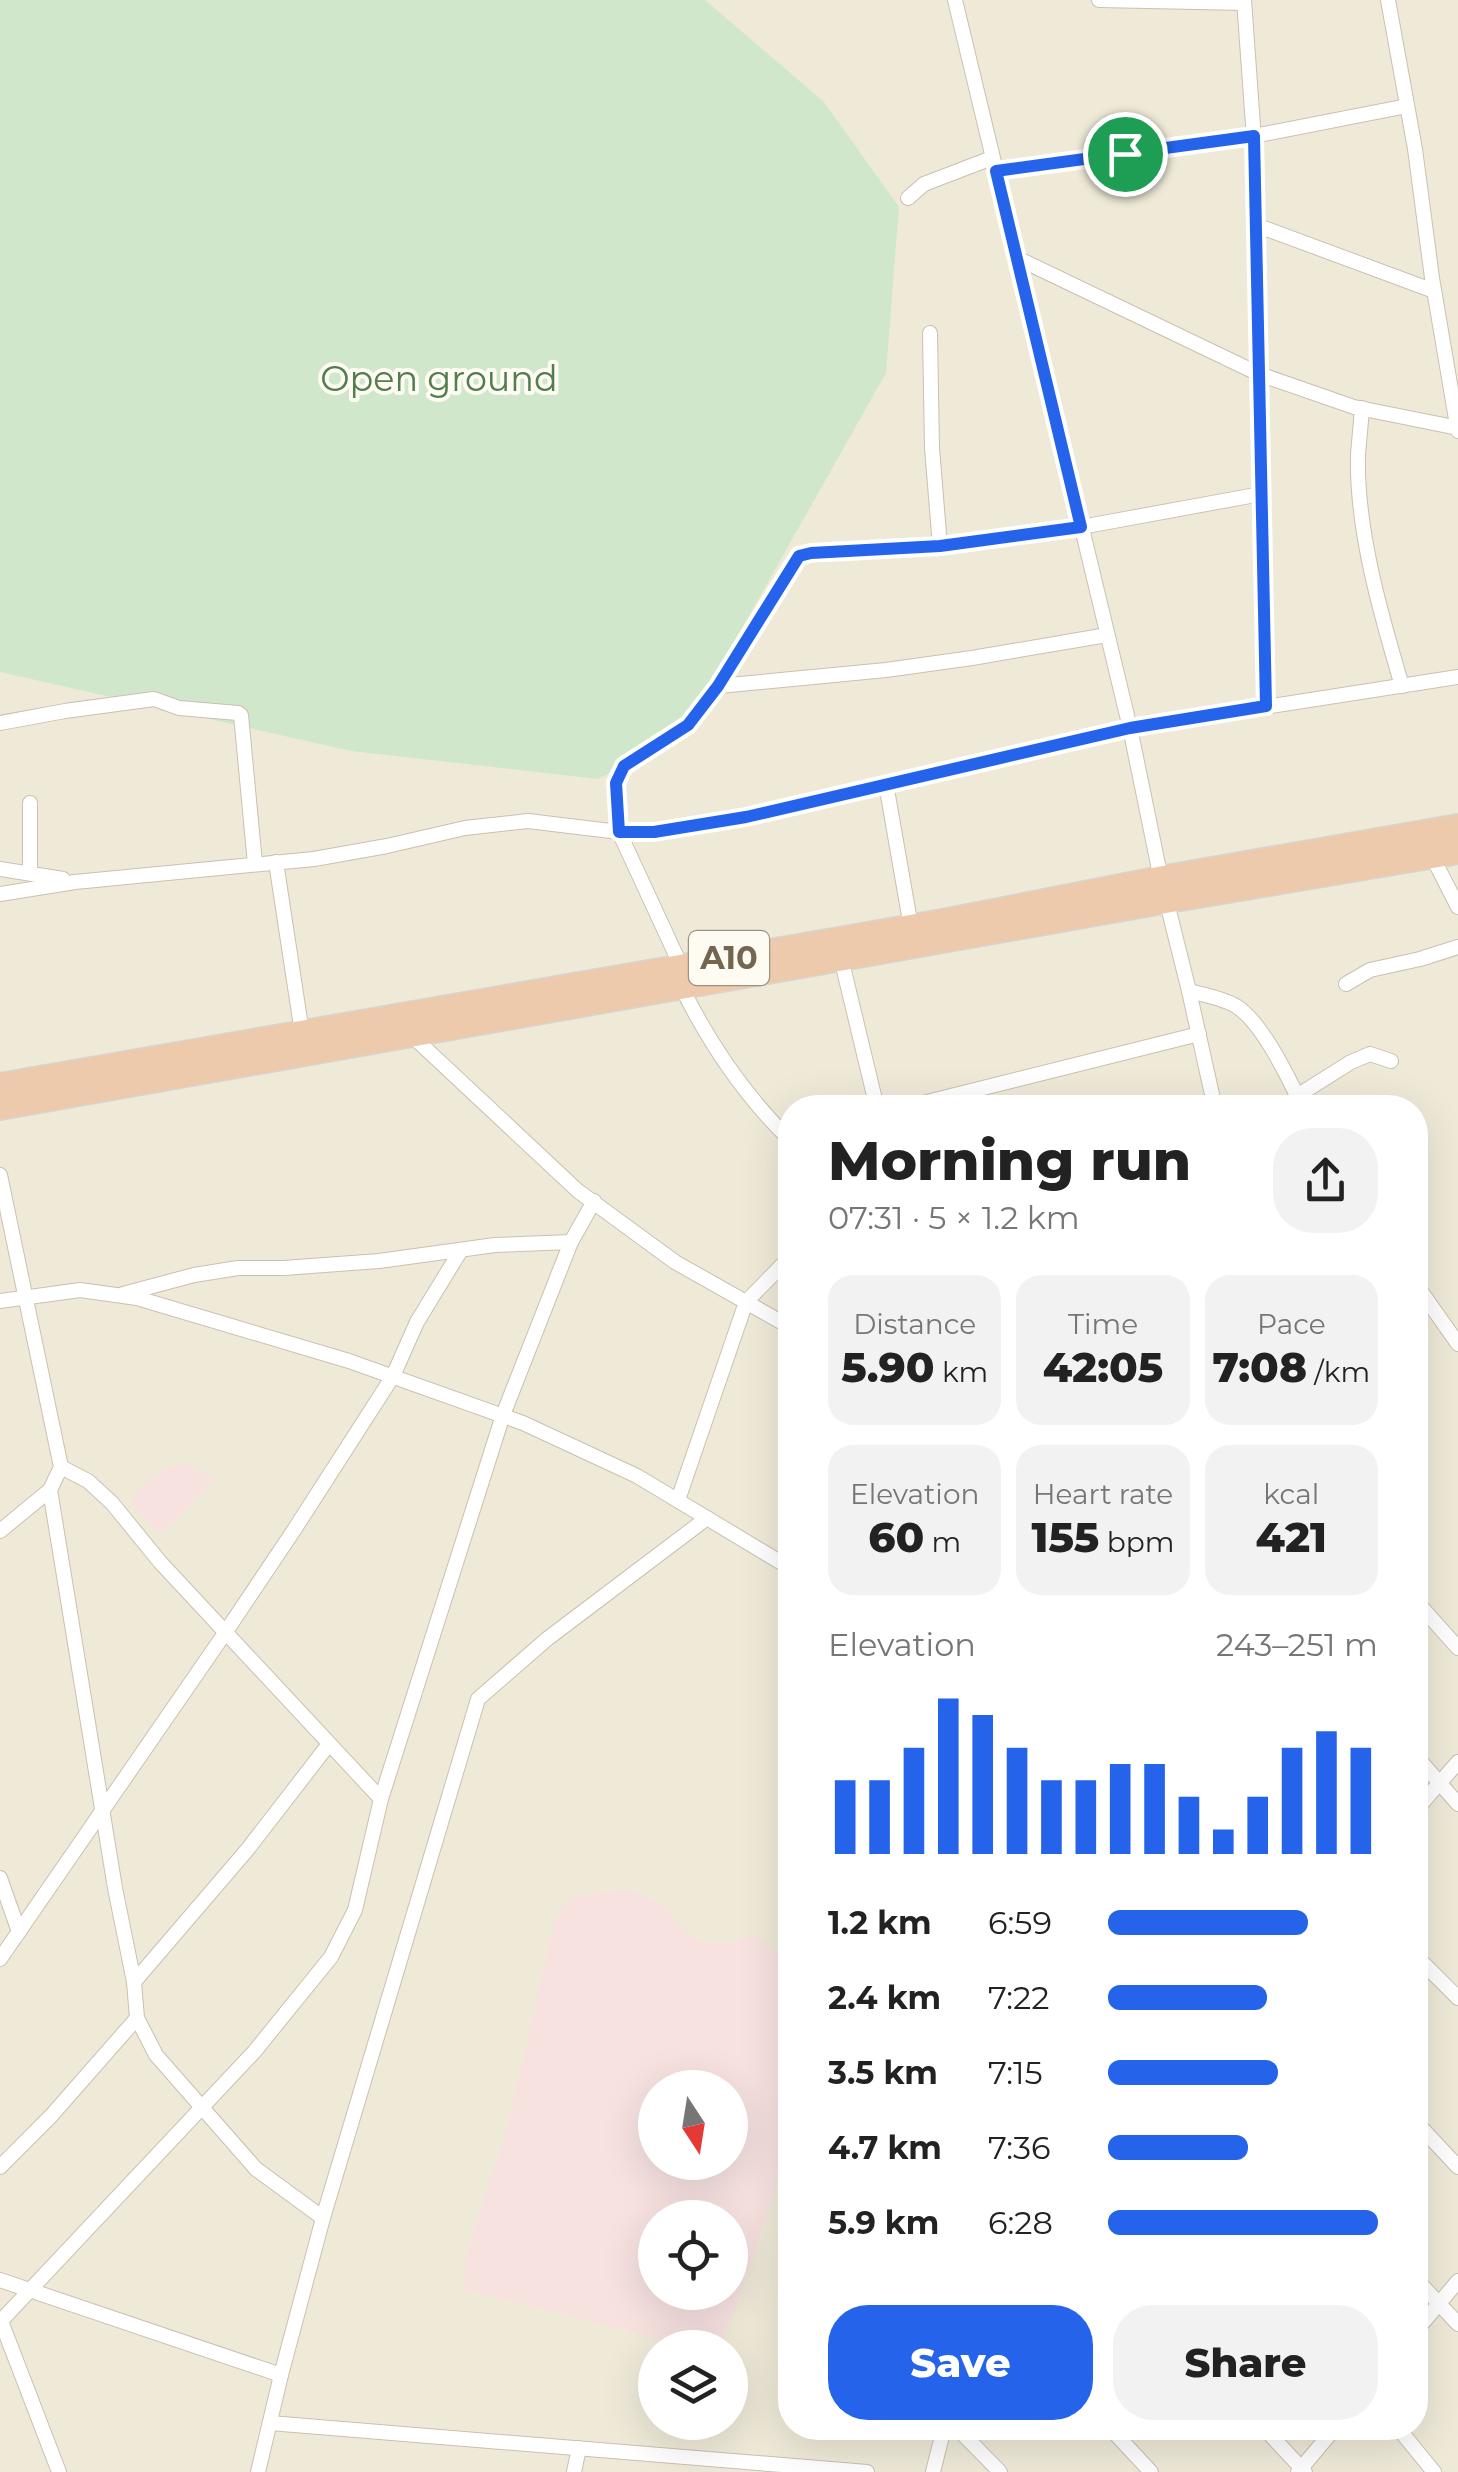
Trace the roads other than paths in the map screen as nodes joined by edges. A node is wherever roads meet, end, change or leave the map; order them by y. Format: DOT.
graph roads {
  1 [pos="954,0"];
  2 [pos="1099,0"];
  3 [pos="1388,0"];
  4 [pos="1244,1"];
  5 [pos="1407,106"];
  6 [pos="1254,136"];
  7 [pos="994,165"];
  8 [pos="908,198"];
  9 [pos="1256,225"];
  10 [pos="1017,258"];
  11 [pos="1434,291"];
  12 [pos="930,334"];
  13 [pos="1259,374"];
  14 [pos="1362,408"];
  15 [pos="1458,430"];
  16 [pos="1262,494"];
  17 [pos="1081,527"];
  18 [pos="940,546"];
  19 [pos="1107,635"];
  20 [pos="1458,677"];
  21 [pos="718,686"];
  22 [pos="1402,686"];
  23 [pos="1266,706"];
  24 [pos="0,723"];
  25 [pos="1130,728"];
  26 [pos="886,784"];
  27 [pos="30,802"];
  28 [pos="1458,827"];
  29 [pos="619,832"];
  30 [pos="1445,853"];
  31 [pos="276,862"];
  32 [pos="255,864"];
  33 [pos="0,869"];
  34 [pos="30,872"];
  35 [pos="76,882"];
  36 [pos="1164,889"];
  37 [pos="0,894"];
  38 [pos="1458,907"];
  39 [pos="910,927"];
  40 [pos="1458,947"];
  41 [pos="841,958"];
  42 [pos="681,976"];
  43 [pos="1346,984"];
  44 [pos="1189,991"];
  45 [pos="402,1025"];
  46 [pos="302,1033"];
  47 [pos="1199,1034"];
  48 [pos="1391,1061"];
  49 [pos="0,1086"];
  50 [pos="874,1095"];
  51 [pos="955,1095"];
  52 [pos="1212,1095"];
  53 [pos="1296,1095"];
  54 [pos="1309,1095"];
  55 [pos="0,1107"];
  56 [pos="778,1126"];
  57 [pos="0,1176"];
  58 [pos="594,1201"];
  59 [pos="571,1242"];
  60 [pos="462,1250"];
  61 [pos="778,1269"];
  62 [pos="118,1296"];
  63 [pos="26,1298"];
  64 [pos="0,1302"];
  65 [pos="746,1302"];
  66 [pos="1428,1302"];
  67 [pos="778,1320"];
  68 [pos="1458,1344"];
  69 [pos="393,1376"];
  70 [pos="503,1415"];
  71 [pos="62,1467"];
  72 [pos="50,1490"];
  73 [pos="678,1500"];
  74 [pos="707,1518"];
  75 [pos="0,1531"];
  76 [pos="778,1561"];
  77 [pos="1428,1615"];
  78 [pos="225,1634"];
  79 [pos="1458,1648"];
  80 [pos="329,1744"];
  81 [pos="1458,1762"];
  82 [pos="1428,1770"];
  83 [pos="1439,1783"];
  84 [pos="1428,1796"];
  85 [pos="381,1799"];
  86 [pos="1458,1804"];
  87 [pos="104,1810"];
  88 [pos="0,1878"];
  89 [pos="20,1932"];
  90 [pos="0,1959"];
  91 [pos="1428,1968"];
  92 [pos="134,1982"];
  93 [pos="1458,1998"];
  94 [pos="137,2018"];
  95 [pos="202,2108"];
  96 [pos="1428,2135"];
  97 [pos="1458,2166"];
  98 [pos="0,2167"];
  99 [pos="323,2218"];
  100 [pos="0,2280"];
  101 [pos="1458,2281"];
  102 [pos="30,2290"];
  103 [pos="1428,2292"];
  104 [pos="1439,2304"];
  105 [pos="1428,2317"];
  106 [pos="0,2321"];
  107 [pos="1458,2324"];
  108 [pos="281,2375"];
  109 [pos="270,2423"];
  110 [pos="941,2440"];
  111 [pos="968,2440"];
  112 [pos="1121,2440"];
  113 [pos="1274,2440"];
  114 [pos="1326,2440"];
  115 [pos="1408,2440"];
  116 [pos="579,2448"];
  117 [pos="1301,2471"];
  118 [pos="59,2472"];
  119 [pos="258,2472"];
  120 [pos="574,2472"];
  121 [pos="867,2472"];
  122 [pos="932,2472"];
  123 [pos="1000,2472"];
  124 [pos="1151,2472"];
  125 [pos="1434,2472"];
  1 -- 7 [label="street"];
  2 -- 4 [label="street"];
  3 -- 5 [label="street"];
  4 -- 6 [label="street"];
  5 -- 6 [label="street"];
  5 -- 11 [label="street"];
  6 -- 7 [label="street"];
  6 -- 9 [label="street"];
  7 -- 8 [label="street"];
  7 -- 10 [label="street"];
  9 -- 11 [label="street"];
  9 -- 13 [label="street"];
  10 -- 13 [label="street"];
  10 -- 17 [label="street"];
  11 -- 15 [label="street"];
  12 -- 18 [label="street"];
  13 -- 14 [label="street"];
  13 -- 16 [label="street"];
  14 -- 15 [label="street"];
  14 -- 22 [label="street"];
  16 -- 17 [label="street"];
  16 -- 23 [label="street"];
  17 -- 18 [label="street"];
  17 -- 19 [label="street"];
  18 -- 21 [label="street"];
  19 -- 21 [label="street"];
  19 -- 25 [label="street"];
  20 -- 22 [label="street"];
  21 -- 29 [label="street"];
  22 -- 23 [label="street"];
  23 -- 25 [label="street"];
  24 -- 32 [label="street"];
  25 -- 26 [label="street"];
  25 -- 36 [label="street"];
  26 -- 29 [label="street"];
  26 -- 39 [label="street"];
  27 -- 34 [label="street"];
  28 -- 36 [label="highway, A10"];
  29 -- 31 [label="street"];
  29 -- 42 [label="street"];
  30 -- 36 [label="highway, A10"];
  30 -- 38 [label="street"];
  31 -- 32 [label="street"];
  31 -- 46 [label="street"];
  32 -- 35 [label="street"];
  33 -- 34 [label="street"];
  34 -- 35 [label="street"];
  35 -- 37 [label="street"];
  36 -- 39 [label="highway, A10"];
  36 -- 41 [label="highway, A10"];
  36 -- 44 [label="street"];
  39 -- 42 [label="highway, A10"];
  40 -- 43 [label="street"];
  41 -- 42 [label="highway, A10"];
  41 -- 50 [label="street"];
  42 -- 45 [label="highway, A10"];
  42 -- 56 [label="street"];
  44 -- 47 [label="street"];
  44 -- 53 [label="street"];
  45 -- 46 [label="highway, A10"];
  45 -- 55 [label="highway, A10"];
  45 -- 58 [label="street"];
  46 -- 49 [label="highway, A10"];
  47 -- 51 [label="street"];
  47 -- 52 [label="street"];
  48 -- 54 [label="street"];
  57 -- 63 [label="street"];
  58 -- 59 [label="street"];
  58 -- 65 [label="street"];
  59 -- 60 [label="street"];
  59 -- 70 [label="street"];
  60 -- 62 [label="street"];
  60 -- 69 [label="street"];
  61 -- 65 [label="street"];
  62 -- 63 [label="street"];
  62 -- 69 [label="street"];
  63 -- 64 [label="street"];
  63 -- 71 [label="street"];
  65 -- 67 [label="street"];
  65 -- 73 [label="street"];
  66 -- 68 [label="street"];
  69 -- 70 [label="street"];
  69 -- 78 [label="street"];
  70 -- 73 [label="street"];
  70 -- 85 [label="street"];
  71 -- 72 [label="street"];
  71 -- 78 [label="street"];
  72 -- 75 [label="street"];
  72 -- 87 [label="street"];
  73 -- 74 [label="street"];
  74 -- 76 [label="street"];
  74 -- 99 [label="street"];
  77 -- 79 [label="street"];
  78 -- 80 [label="street"];
  78 -- 87 [label="street"];
  80 -- 85 [label="street"];
  80 -- 92 [label="street"];
  81 -- 83 [label="street"];
  82 -- 83 [label="street"];
  83 -- 84 [label="street"];
  83 -- 86 [label="street"];
  85 -- 95 [label="street"];
  87 -- 89 [label="street"];
  87 -- 92 [label="street"];
  88 -- 89 [label="street"];
  89 -- 90 [label="street"];
  91 -- 93 [label="street"];
  92 -- 94 [label="street"];
  94 -- 95 [label="street"];
  94 -- 98 [label="street"];
  95 -- 99 [label="street"];
  95 -- 102 [label="street"];
  96 -- 97 [label="street"];
  99 -- 108 [label="street"];
  100 -- 102 [label="street"];
  101 -- 104 [label="street"];
  102 -- 106 [label="street"];
  102 -- 108 [label="street"];
  103 -- 104 [label="street"];
  104 -- 105 [label="street"];
  104 -- 107 [label="street"];
  106 -- 118 [label="street"];
  108 -- 109 [label="street"];
  109 -- 116 [label="street"];
  109 -- 119 [label="street"];
  110 -- 122 [label="street"];
  111 -- 123 [label="street"];
  112 -- 124 [label="street"];
  113 -- 117 [label="street"];
  114 -- 117 [label="street"];
  115 -- 125 [label="street"];
  116 -- 120 [label="street"];
  116 -- 121 [label="street"];
}
